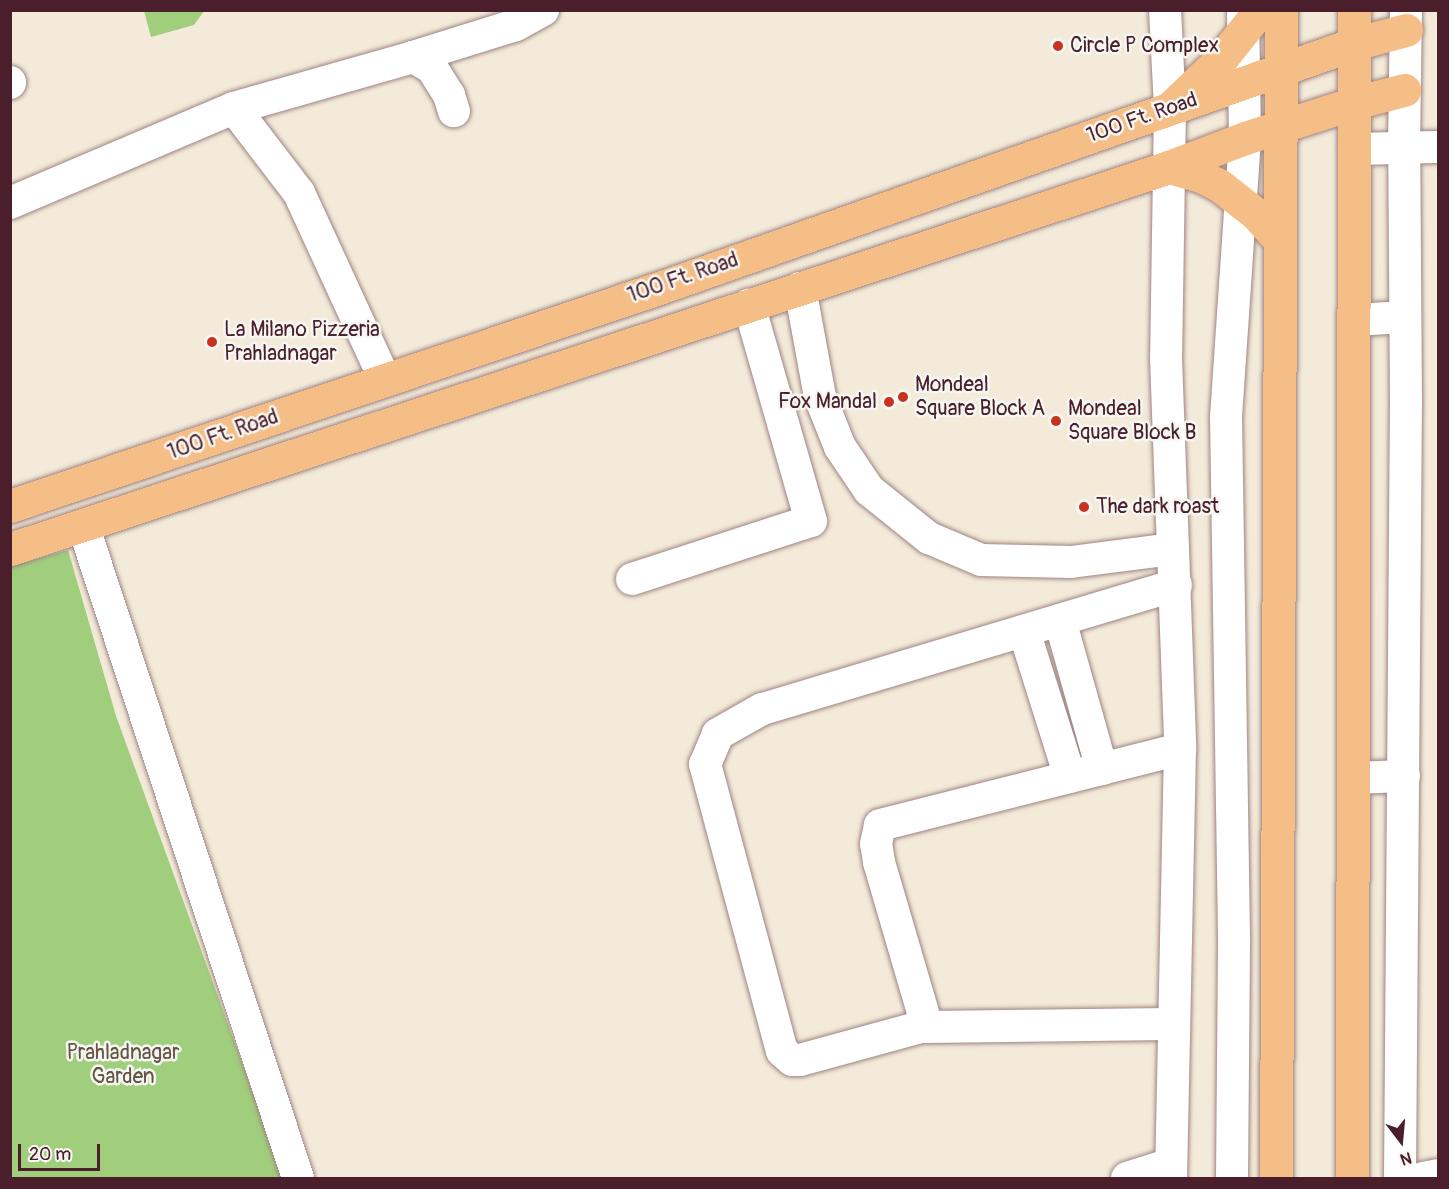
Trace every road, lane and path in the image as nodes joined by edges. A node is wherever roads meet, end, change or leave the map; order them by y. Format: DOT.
graph roads {
  1 [pos="543,10"];
  2 [pos="1165,10"];
  3 [pos="1281,10"];
  4 [pos="1354,10"];
  5 [pos="1248,17"];
  6 [pos="1406,20"];
  7 [pos="1354,44"];
  8 [pos="414,57"];
  9 [pos="1281,70"];
  10 [pos="1243,83"];
  11 [pos="1404,90"];
  12 [pos="1354,103"];
  13 [pos="234,108"];
  14 [pos="1170,108"];
  15 [pos="454,111"];
  16 [pos="1280,128"];
  17 [pos="1245,138"];
  18 [pos="1438,147"];
  19 [pos="1354,149"];
  20 [pos="1404,149"];
  21 [pos="1169,167"];
  22 [pos="1242,202"];
  23 [pos="10,203"];
  24 [pos="1280,241"];
  25 [pos="801,288"];
  26 [pos="749,305"];
  27 [pos="1406,317"];
  28 [pos="1354,320"];
  29 [pos="386,380"];
  30 [pos="10,506"];
  31 [pos="83,525"];
  32 [pos="10,549"];
  33 [pos="1173,549"];
  34 [pos="632,579"];
  35 [pos="1176,585"];
  36 [pos="1060,620"];
  37 [pos="1024,631"];
  38 [pos="1180,749"];
  39 [pos="1102,769"];
  40 [pos="1404,776"];
  41 [pos="1070,777"];
  42 [pos="1354,778"];
  43 [pos="1174,1024"];
  44 [pos="921,1027"];
  45 [pos="1171,1171"];
  46 [pos="1438,1175"];
  47 [pos="298,1179"];
  48 [pos="1127,1179"];
  49 [pos="1232,1179"];
  50 [pos="1276,1179"];
  51 [pos="1352,1179"];
  52 [pos="1400,1179"];
  53 [pos="1423,1179"];
  1 -- 8 [label="street"];
  2 -- 14 [label="street"];
  3 -- 9 [label="main road"];
  4 -- 7 [label="main road"];
  5 -- 10 [label="street"];
  5 -- 14 [label="main road"];
  6 -- 7 [label="main road, 100 Ft. Road"];
  6 -- 11 [label="street"];
  7 -- 9 [label="main road, 100 Ft. Road"];
  7 -- 12 [label="main road"];
  8 -- 13 [label="street"];
  8 -- 15 [label="street"];
  9 -- 10 [label="main road, 100 Ft. Road"];
  9 -- 16 [label="main road"];
  10 -- 14 [label="main road, 100 Ft. Road"];
  10 -- 17 [label="street"];
  11 -- 12 [label="main road, 100 Ft. Road"];
  11 -- 20 [label="street"];
  12 -- 16 [label="main road, 100 Ft. Road"];
  12 -- 19 [label="main road"];
  13 -- 23 [label="street"];
  13 -- 29 [label="street"];
  14 -- 21 [label="street"];
  14 -- 29 [label="main road, 100 Ft. Road"];
  16 -- 17 [label="main road, 100 Ft. Road"];
  16 -- 24 [label="main road"];
  17 -- 21 [label="main road, 100 Ft. Road"];
  17 -- 22 [label="street"];
  18 -- 20 [label="street"];
  19 -- 20 [label="street"];
  19 -- 28 [label="main road"];
  20 -- 27 [label="street"];
  21 -- 22 [label="main road"];
  21 -- 25 [label="main road, 100 Ft. Road"];
  21 -- 33 [label="street"];
  22 -- 24 [label="main road"];
  22 -- 49 [label="street"];
  24 -- 50 [label="main road"];
  25 -- 26 [label="main road, 100 Ft. Road"];
  25 -- 33 [label="street"];
  26 -- 31 [label="main road, 100 Ft. Road"];
  26 -- 34 [label="street"];
  27 -- 28 [label="street"];
  27 -- 40 [label="street"];
  28 -- 42 [label="main road"];
  29 -- 30 [label="main road, 100 Ft. Road"];
  31 -- 32 [label="main road, 100 Ft. Road"];
  31 -- 47 [label="street"];
  33 -- 35 [label="street"];
  35 -- 36 [label="street"];
  35 -- 38 [label="street"];
  36 -- 37 [label="street"];
  36 -- 39 [label="street"];
  37 -- 41 [label="street"];
  37 -- 44 [label="street"];
  38 -- 39 [label="street"];
  38 -- 43 [label="street"];
  39 -- 41 [label="street"];
  40 -- 42 [label="street"];
  40 -- 52 [label="street"];
  41 -- 44 [label="street"];
  42 -- 51 [label="main road"];
  43 -- 44 [label="street"];
  43 -- 45 [label="street"];
  45 -- 48 [label="street"];
  46 -- 53 [label="street"];
}
